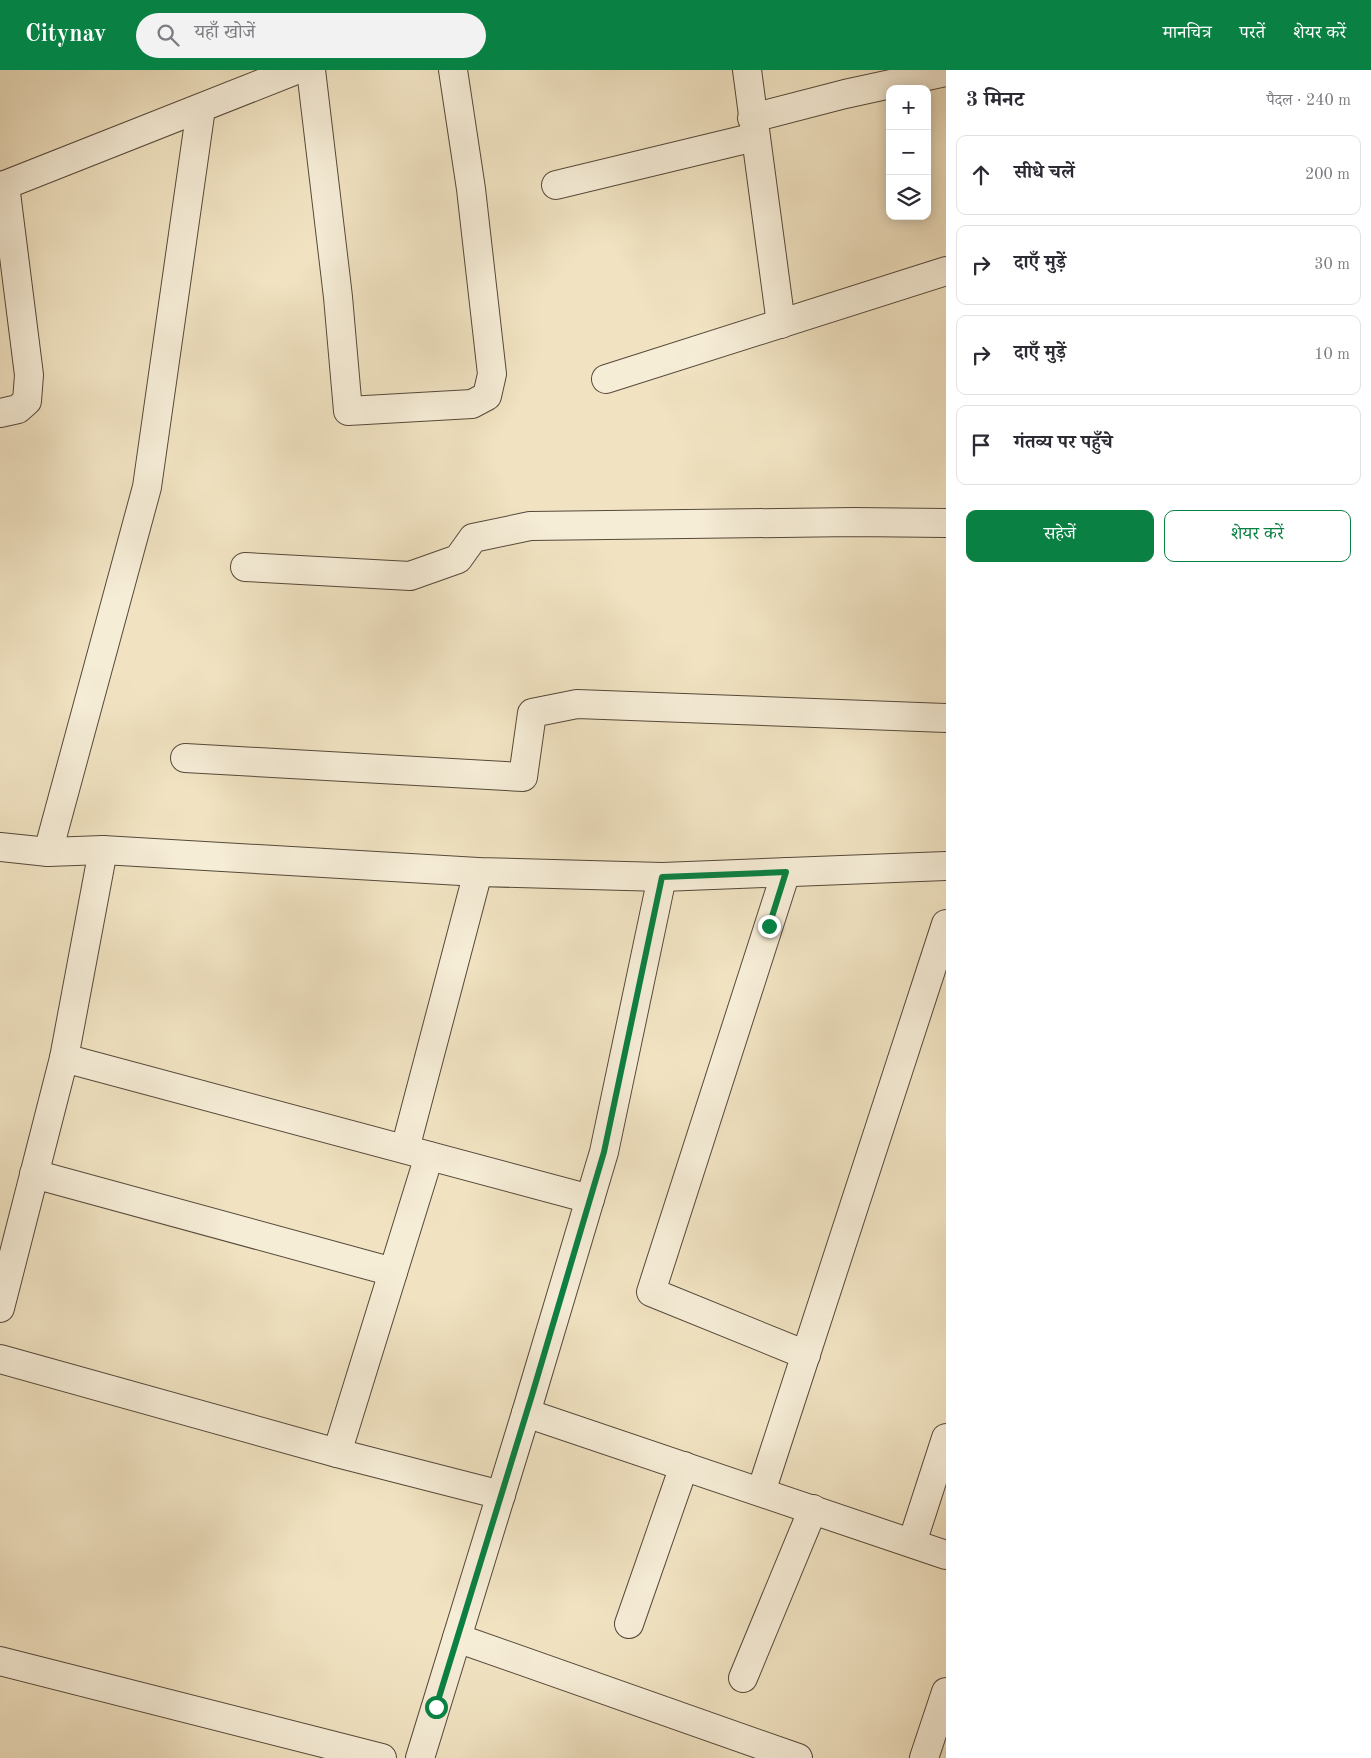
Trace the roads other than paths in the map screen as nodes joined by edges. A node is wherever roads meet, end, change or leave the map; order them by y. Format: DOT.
graph roads {
  1 [pos="296,70"];
  2 [pos="311,70"];
  3 [pos="453,70"];
  4 [pos="747,70"];
  5 [pos="946,72"];
  6 [pos="201,108"];
  7 [pos="754,128"];
  8 [pos="556,185"];
  9 [pos="3,186"];
  10 [pos="946,271"];
  11 [pos="781,324"];
  12 [pos="606,379"];
  13 [pos="0,413"];
  14 [pos="946,523"];
  15 [pos="245,567"];
  16 [pos="946,718"];
  17 [pos="185,758"];
  18 [pos="0,847"];
  19 [pos="103,850"];
  20 [pos="48,852"];
  21 [pos="946,866"];
  22 [pos="478,872"];
  23 [pos="786,872"];
  24 [pos="662,877"];
  25 [pos="946,924"];
  26 [pos="64,1058"];
  27 [pos="417,1152"];
  28 [pos="34,1174"];
  29 [pos="590,1199"];
  30 [pos="393,1272"];
  31 [pos="0,1308"];
  32 [pos="806,1355"];
  33 [pos="0,1359"];
  34 [pos="526,1413"];
  35 [pos="946,1438"];
  36 [pos="337,1453"];
  37 [pos="684,1466"];
  38 [pos="761,1492"];
  39 [pos="501,1495"];
  40 [pos="813,1509"];
  41 [pos="912,1542"];
  42 [pos="946,1555"];
  43 [pos="629,1624"];
  44 [pos="457,1638"];
  45 [pos="0,1662"];
  46 [pos="743,1678"];
  47 [pos="946,1692"];
  48 [pos="382,1758"];
  49 [pos="420,1758"];
  50 [pos="798,1758"];
  51 [pos="924,1758"];
  1 -- 6 [label="street"];
  2 -- 3 [label="street"];
  4 -- 7 [label="street"];
  5 -- 7 [label="street"];
  6 -- 9 [label="street"];
  6 -- 20 [label="street"];
  7 -- 8 [label="street"];
  7 -- 11 [label="street"];
  9 -- 13 [label="street"];
  10 -- 11 [label="street"];
  11 -- 12 [label="street"];
  14 -- 15 [label="street"];
  16 -- 17 [label="street"];
  18 -- 20 [label="street"];
  19 -- 20 [label="street"];
  19 -- 22 [label="street"];
  19 -- 26 [label="street"];
  21 -- 23 [label="street"];
  22 -- 24 [label="street"];
  22 -- 27 [label="street"];
  23 -- 24 [label="street"];
  23 -- 32 [label="street"];
  24 -- 29 [label="street"];
  25 -- 32 [label="street"];
  26 -- 27 [label="street"];
  26 -- 28 [label="street"];
  27 -- 29 [label="street"];
  27 -- 30 [label="street"];
  28 -- 30 [label="street"];
  28 -- 31 [label="street"];
  29 -- 34 [label="street"];
  30 -- 36 [label="street"];
  32 -- 38 [label="street"];
  33 -- 36 [label="street"];
  34 -- 37 [label="street"];
  34 -- 39 [label="street"];
  35 -- 41 [label="street"];
  36 -- 39 [label="street"];
  37 -- 38 [label="street"];
  37 -- 43 [label="street"];
  38 -- 40 [label="street"];
  39 -- 44 [label="street"];
  40 -- 41 [label="street"];
  40 -- 46 [label="street"];
  41 -- 42 [label="street"];
  44 -- 49 [label="street"];
  44 -- 50 [label="street"];
  45 -- 48 [label="street"];
  47 -- 51 [label="street"];
}
